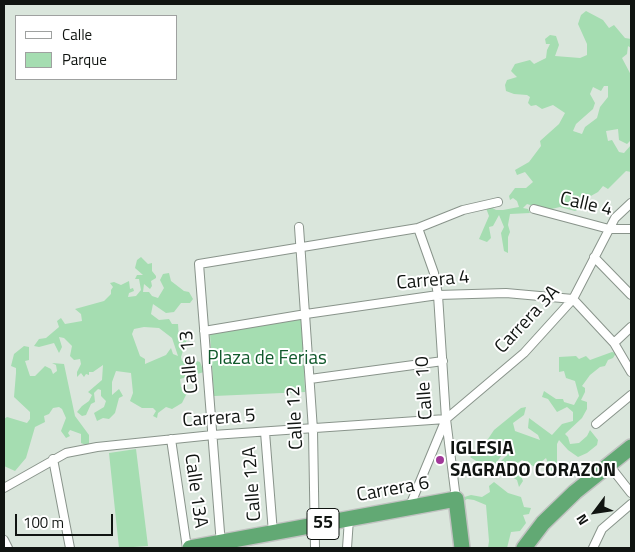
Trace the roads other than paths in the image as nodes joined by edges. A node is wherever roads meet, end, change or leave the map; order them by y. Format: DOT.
graph roads {
  1 [pos="498,202"];
  2 [pos="631,203"];
  3 [pos="534,209"];
  4 [pos="299,227"];
  5 [pos="418,228"];
  6 [pos="609,229"];
  7 [pos="631,229"];
  8 [pos="302,246"];
  9 [pos="594,257"];
  10 [pos="438,295"];
  11 [pos="631,295"];
  12 [pos="573,299"];
  13 [pos="306,314"];
  14 [pos="631,329"];
  15 [pos="204,331"];
  16 [pos="614,342"];
  17 [pos="443,362"];
  18 [pos="631,372"];
  19 [pos="310,379"];
  20 [pos="631,396"];
  21 [pos="446,419"];
  22 [pos="596,424"];
  23 [pos="313,430"];
  24 [pos="266,432"];
  25 [pos="213,435"];
  26 [pos="171,439"];
  27 [pos="631,447"];
  28 [pos="53,459"];
  29 [pos="610,465"];
  30 [pos="4,488"];
  31 [pos="631,493"];
  32 [pos="456,499"];
  33 [pos="631,504"];
  34 [pos="410,508"];
  35 [pos="349,519"];
  36 [pos="315,525"];
  37 [pos="273,533"];
  38 [pos="4,540"];
  39 [pos="221,545"];
  40 [pos="8,548"];
  41 [pos="70,548"];
  42 [pos="189,548"];
  43 [pos="315,548"];
  44 [pos="347,548"];
  45 [pos="462,548"];
  46 [pos="524,548"];
  47 [pos="593,548"];
  1 -- 5 [label="street"];
  2 -- 6 [label="street, Carrera 3A"];
  3 -- 6 [label="street, Calle 4"];
  4 -- 8 [label="street, Calle 12"];
  5 -- 8 [label="street"];
  5 -- 10 [label="street, Calle 10"];
  6 -- 7 [label="street, Calle 4"];
  6 -- 9 [label="street, Carrera 3A"];
  8 -- 13 [label="street, Calle 12"];
  8 -- 15 [label="street, Calle 13"];
  9 -- 11 [label="street"];
  9 -- 12 [label="street, Carrera 3A"];
  10 -- 12 [label="street, Carrera 4"];
  10 -- 13 [label="street, Carrera 4"];
  10 -- 17 [label="street, Calle 10"];
  12 -- 16 [label="street"];
  12 -- 21 [label="street, Carrera 3A"];
  13 -- 15 [label="street, Carrera 4"];
  13 -- 19 [label="street, Calle 12"];
  14 -- 16 [label="street"];
  15 -- 25 [label="street, Calle 13"];
  16 -- 18 [label="street"];
  17 -- 19 [label="street"];
  17 -- 21 [label="street, Calle 10"];
  19 -- 23 [label="street, Calle 12"];
  20 -- 22 [label="street"];
  21 -- 23 [label="street, Carrera 5"];
  21 -- 32 [label="street, Calle 10"];
  21 -- 34 [label="street"];
  23 -- 24 [label="street, Carrera 5"];
  23 -- 36 [label="street, Calle 12"];
  24 -- 25 [label="street, Carrera 5"];
  24 -- 37 [label="street, Calle 12A"];
  25 -- 26 [label="street, Carrera 5"];
  25 -- 39 [label="street, Calle 13"];
  26 -- 28 [label="street, Carrera 5"];
  26 -- 42 [label="street, Calle 13A"];
  27 -- 29 [label="highway"];
  28 -- 30 [label="street, Carrera 5"];
  28 -- 41 [label="street"];
  29 -- 31 [label="street"];
  29 -- 46 [label="highway"];
  32 -- 34 [label="highway, Carrera 6 / 55"];
  32 -- 45 [label="highway, Calle 10"];
  33 -- 47 [label="street"];
  34 -- 35 [label="highway, Carrera 6 / 55"];
  35 -- 36 [label="highway, Carrera 6 / 55"];
  35 -- 44 [label="street"];
  36 -- 37 [label="highway, Carrera 6 / 55"];
  36 -- 43 [label="street, Calle 12"];
  37 -- 39 [label="highway, Carrera 6 / 55"];
  38 -- 40 [label="street"];
  39 -- 42 [label="highway, Carrera 6 / 55"];
}
